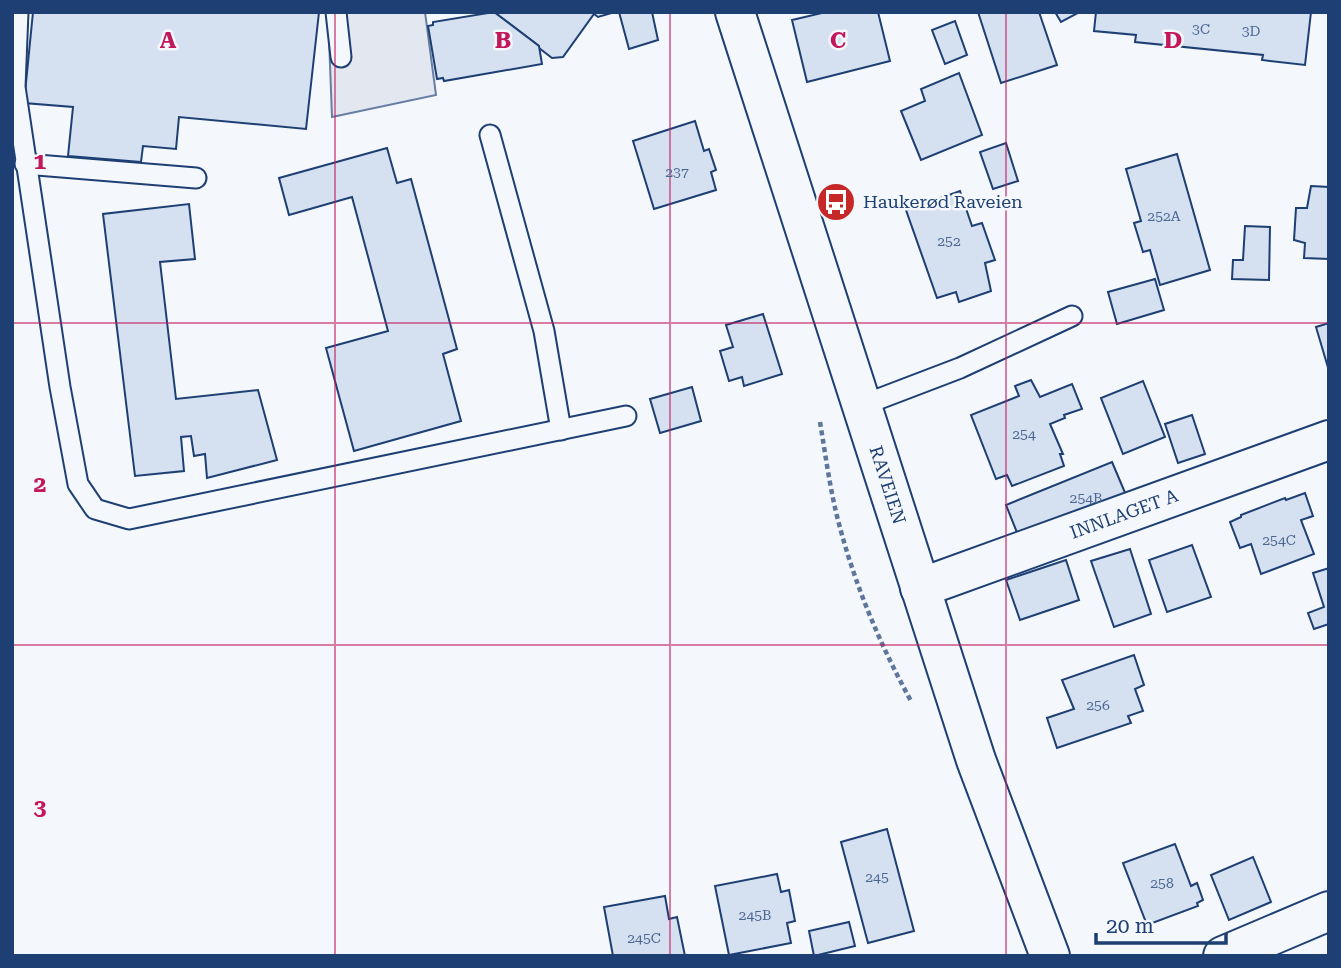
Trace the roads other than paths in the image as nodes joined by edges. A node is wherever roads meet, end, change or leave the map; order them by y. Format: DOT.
graph roads {
  1 [pos="18,12"];
  2 [pos="336,12"];
  3 [pos="731,13"];
  4 [pos="341,57"];
  5 [pos="490,135"];
  6 [pos="25,164"];
  7 [pos="196,178"];
  8 [pos="1072,316"];
  9 [pos="863,405"];
  10 [pos="626,416"];
  11 [pos="561,430"];
  12 [pos="1329,440"];
  13 [pos="920,588"];
  14 [pos="1329,911"];
  15 [pos="1050,956"];
  16 [pos="1223,956"];
  1 -- 6 [label="lane"];
  2 -- 4 [label="lane"];
  3 -- 9 [label="main road, RAVEIEN"];
  5 -- 11 [label="lane"];
  6 -- 7 [label="lane"];
  6 -- 11 [label="lane"];
  8 -- 9 [label="lane"];
  9 -- 13 [label="main road, RAVEIEN"];
  10 -- 11 [label="lane"];
  12 -- 13 [label="main road, INNLAGET A"];
  13 -- 15 [label="main road, RAVEIEN"];
  14 -- 16 [label="main road"];
}
